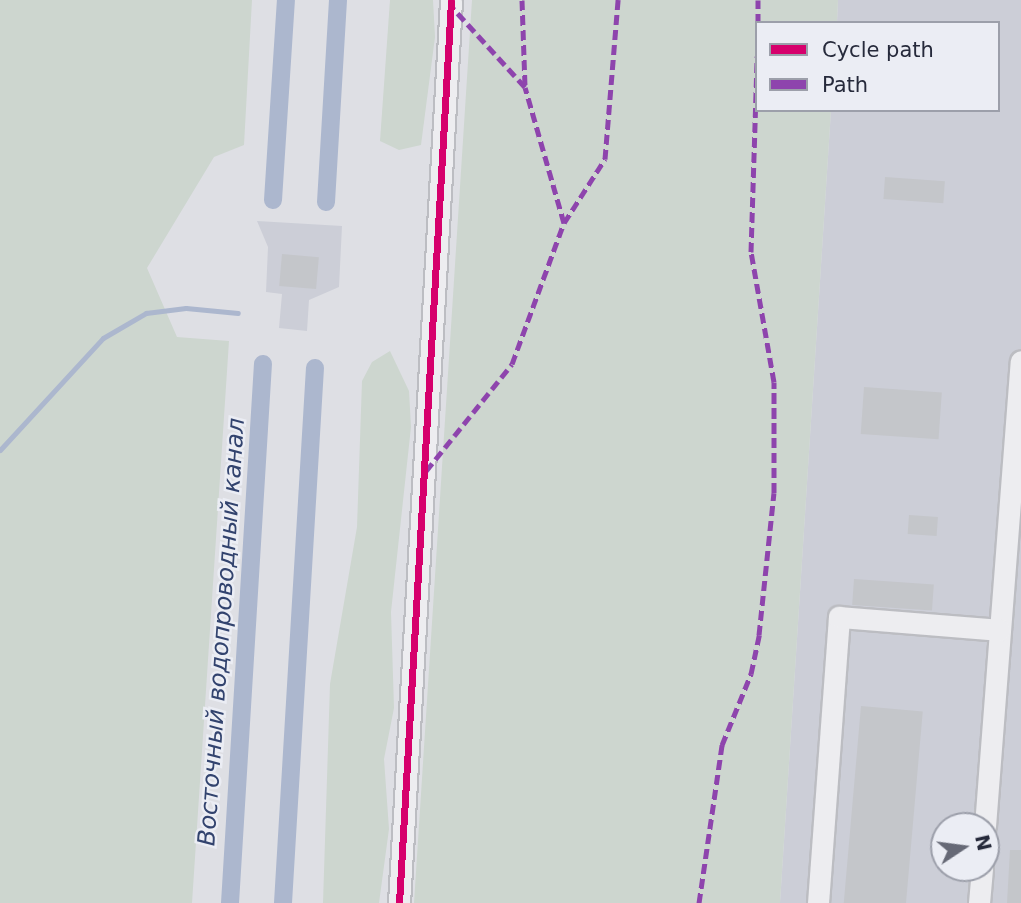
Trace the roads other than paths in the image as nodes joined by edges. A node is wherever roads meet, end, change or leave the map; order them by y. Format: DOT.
graph roads {
  1 [pos="452,0"];
  2 [pos="1021,361"];
  3 [pos="999,630"];
  4 [pos="986,812"];
  5 [pos="981,882"];
  6 [pos="399,903"];
  7 [pos="818,903"];
  8 [pos="979,903"];
  1 -- 6 [label="street"];
  2 -- 3 [label="street"];
  3 -- 4 [label="street"];
  3 -- 7 [label="street"];
  5 -- 8 [label="street"];
}
